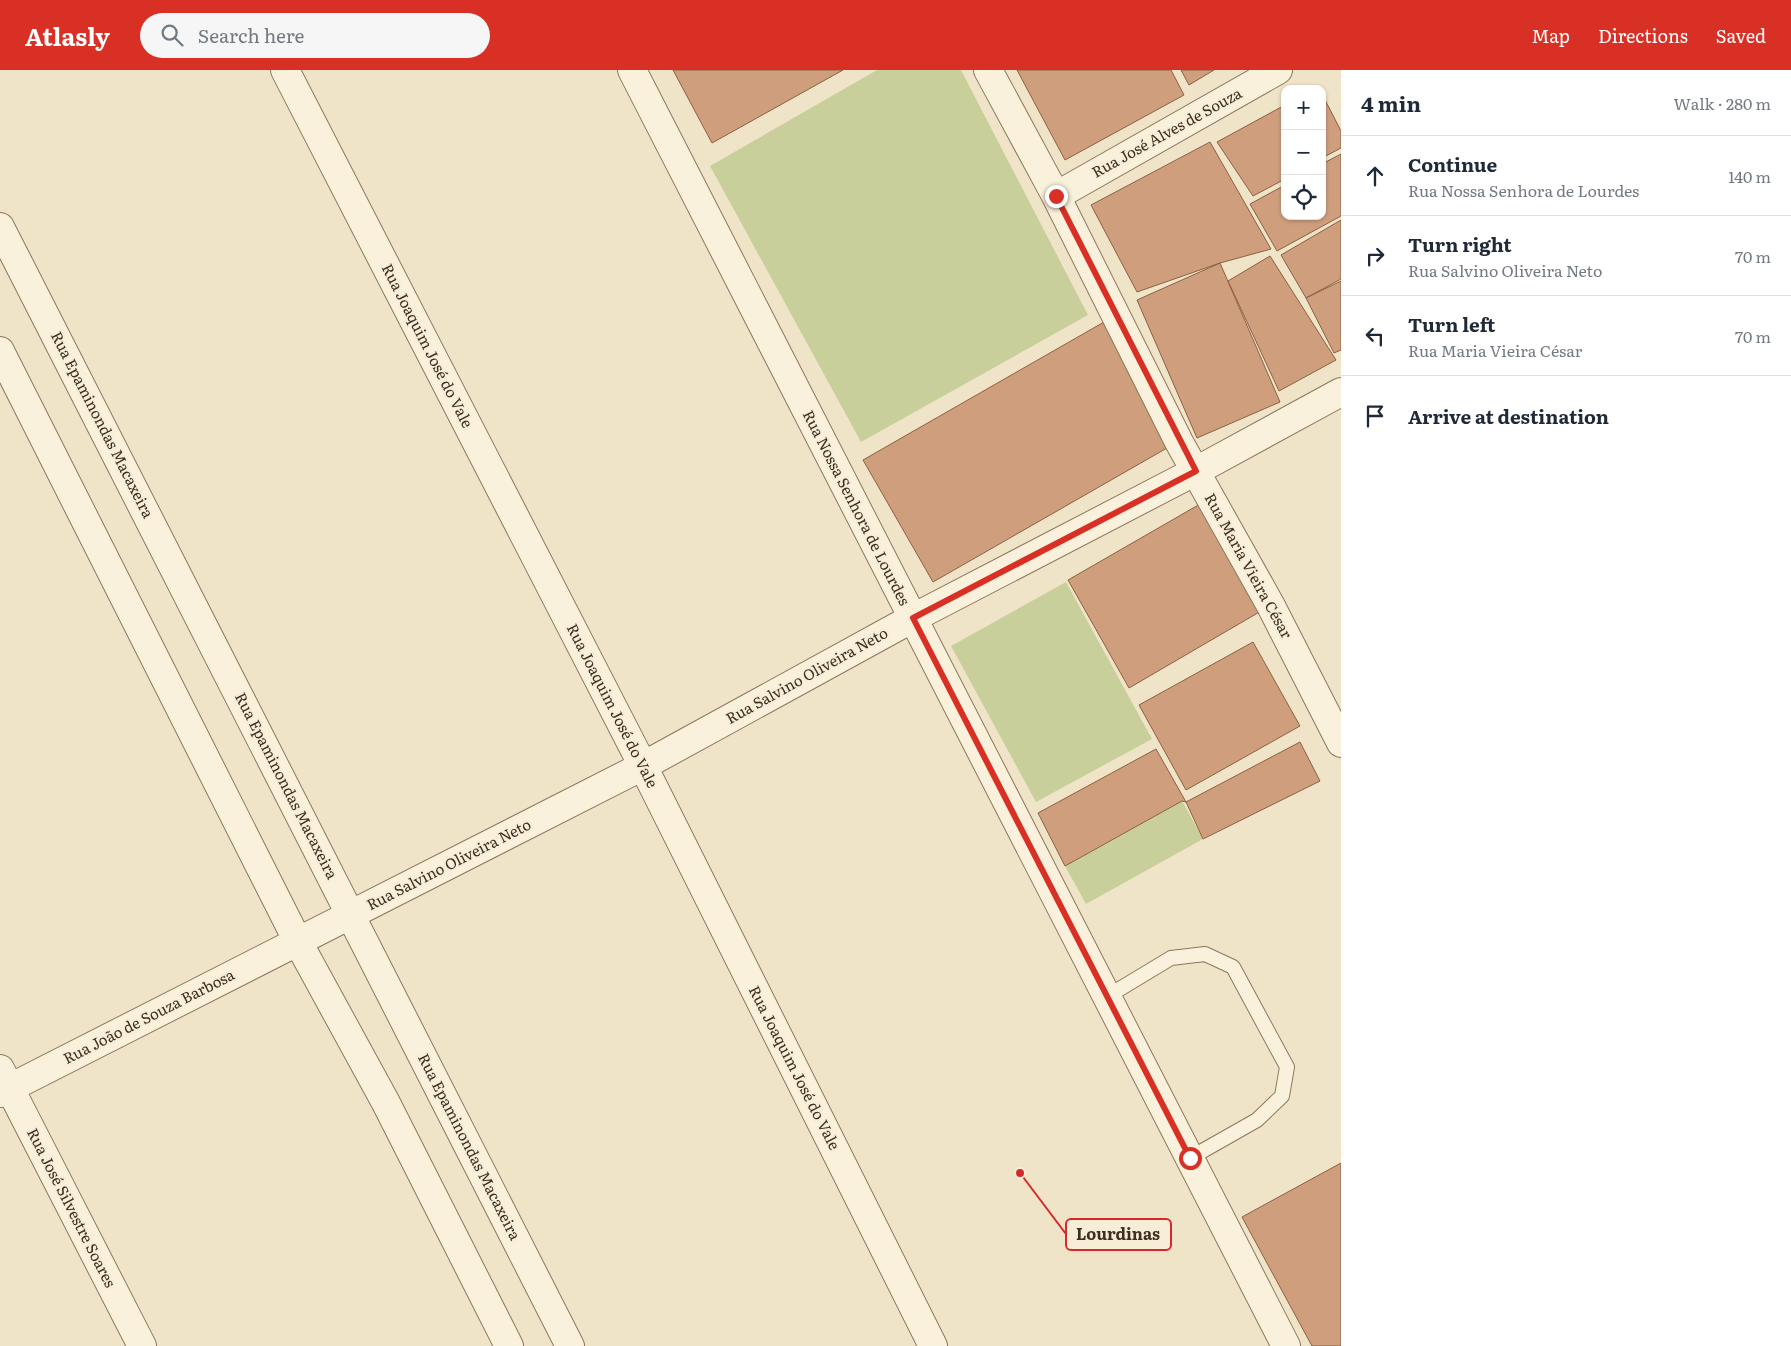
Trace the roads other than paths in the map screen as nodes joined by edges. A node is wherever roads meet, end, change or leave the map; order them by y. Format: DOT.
graph roads {
  1 [pos="285,70"];
  2 [pos="632,70"];
  3 [pos="988,70"];
  4 [pos="1278,70"];
  5 [pos="1056,196"];
  6 [pos="0,227"];
  7 [pos="0,352"];
  8 [pos="1341,392"];
  9 [pos="1196,471"];
  10 [pos="913,618"];
  11 [pos="1341,743"];
  12 [pos="643,766"];
  13 [pos="352,915"];
  14 [pos="298,942"];
  15 [pos="1108,996"];
  16 [pos="3,1084"];
  17 [pos="1190,1158"];
  18 [pos="142,1346"];
  19 [pos="509,1346"];
  20 [pos="570,1346"];
  21 [pos="933,1346"];
  22 [pos="1286,1346"];
  1 -- 12 [label="street, Rua Joaquim José do Vale"];
  2 -- 10 [label="street, Rua Nossa Senhora de Lourdes"];
  3 -- 5 [label="street, Rua Maria Vieira César"];
  4 -- 5 [label="street, Rua José Alves de Souza"];
  5 -- 9 [label="street, Rua Maria Vieira César"];
  6 -- 13 [label="street, Rua Epaminondas Macaxeira"];
  7 -- 14 [label="street"];
  8 -- 9 [label="street, Rua Salvino Oliveira Neto"];
  9 -- 10 [label="street, Rua Salvino Oliveira Neto"];
  9 -- 11 [label="street, Rua Maria Vieira César"];
  10 -- 12 [label="street, Rua Salvino Oliveira Neto"];
  10 -- 15 [label="street, Rua Nossa Senhora de Lourdes"];
  12 -- 13 [label="street, Rua Salvino Oliveira Neto"];
  12 -- 21 [label="street, Rua Joaquim José do Vale"];
  13 -- 14 [label="street, Rua Salvino Oliveira Neto"];
  13 -- 20 [label="street, Rua Epaminondas Macaxeira"];
  14 -- 16 [label="street, Rua João de Souza Barbosa"];
  14 -- 19 [label="street"];
  15 -- 17 [label="street, Rua Nossa Senhora de Lourdes"];
  15 -- 17 [label="lane"];
  16 -- 18 [label="street, Rua José Silvestre Soares"];
  17 -- 22 [label="street, Rua Nossa Senhora de Lourdes"];
}
